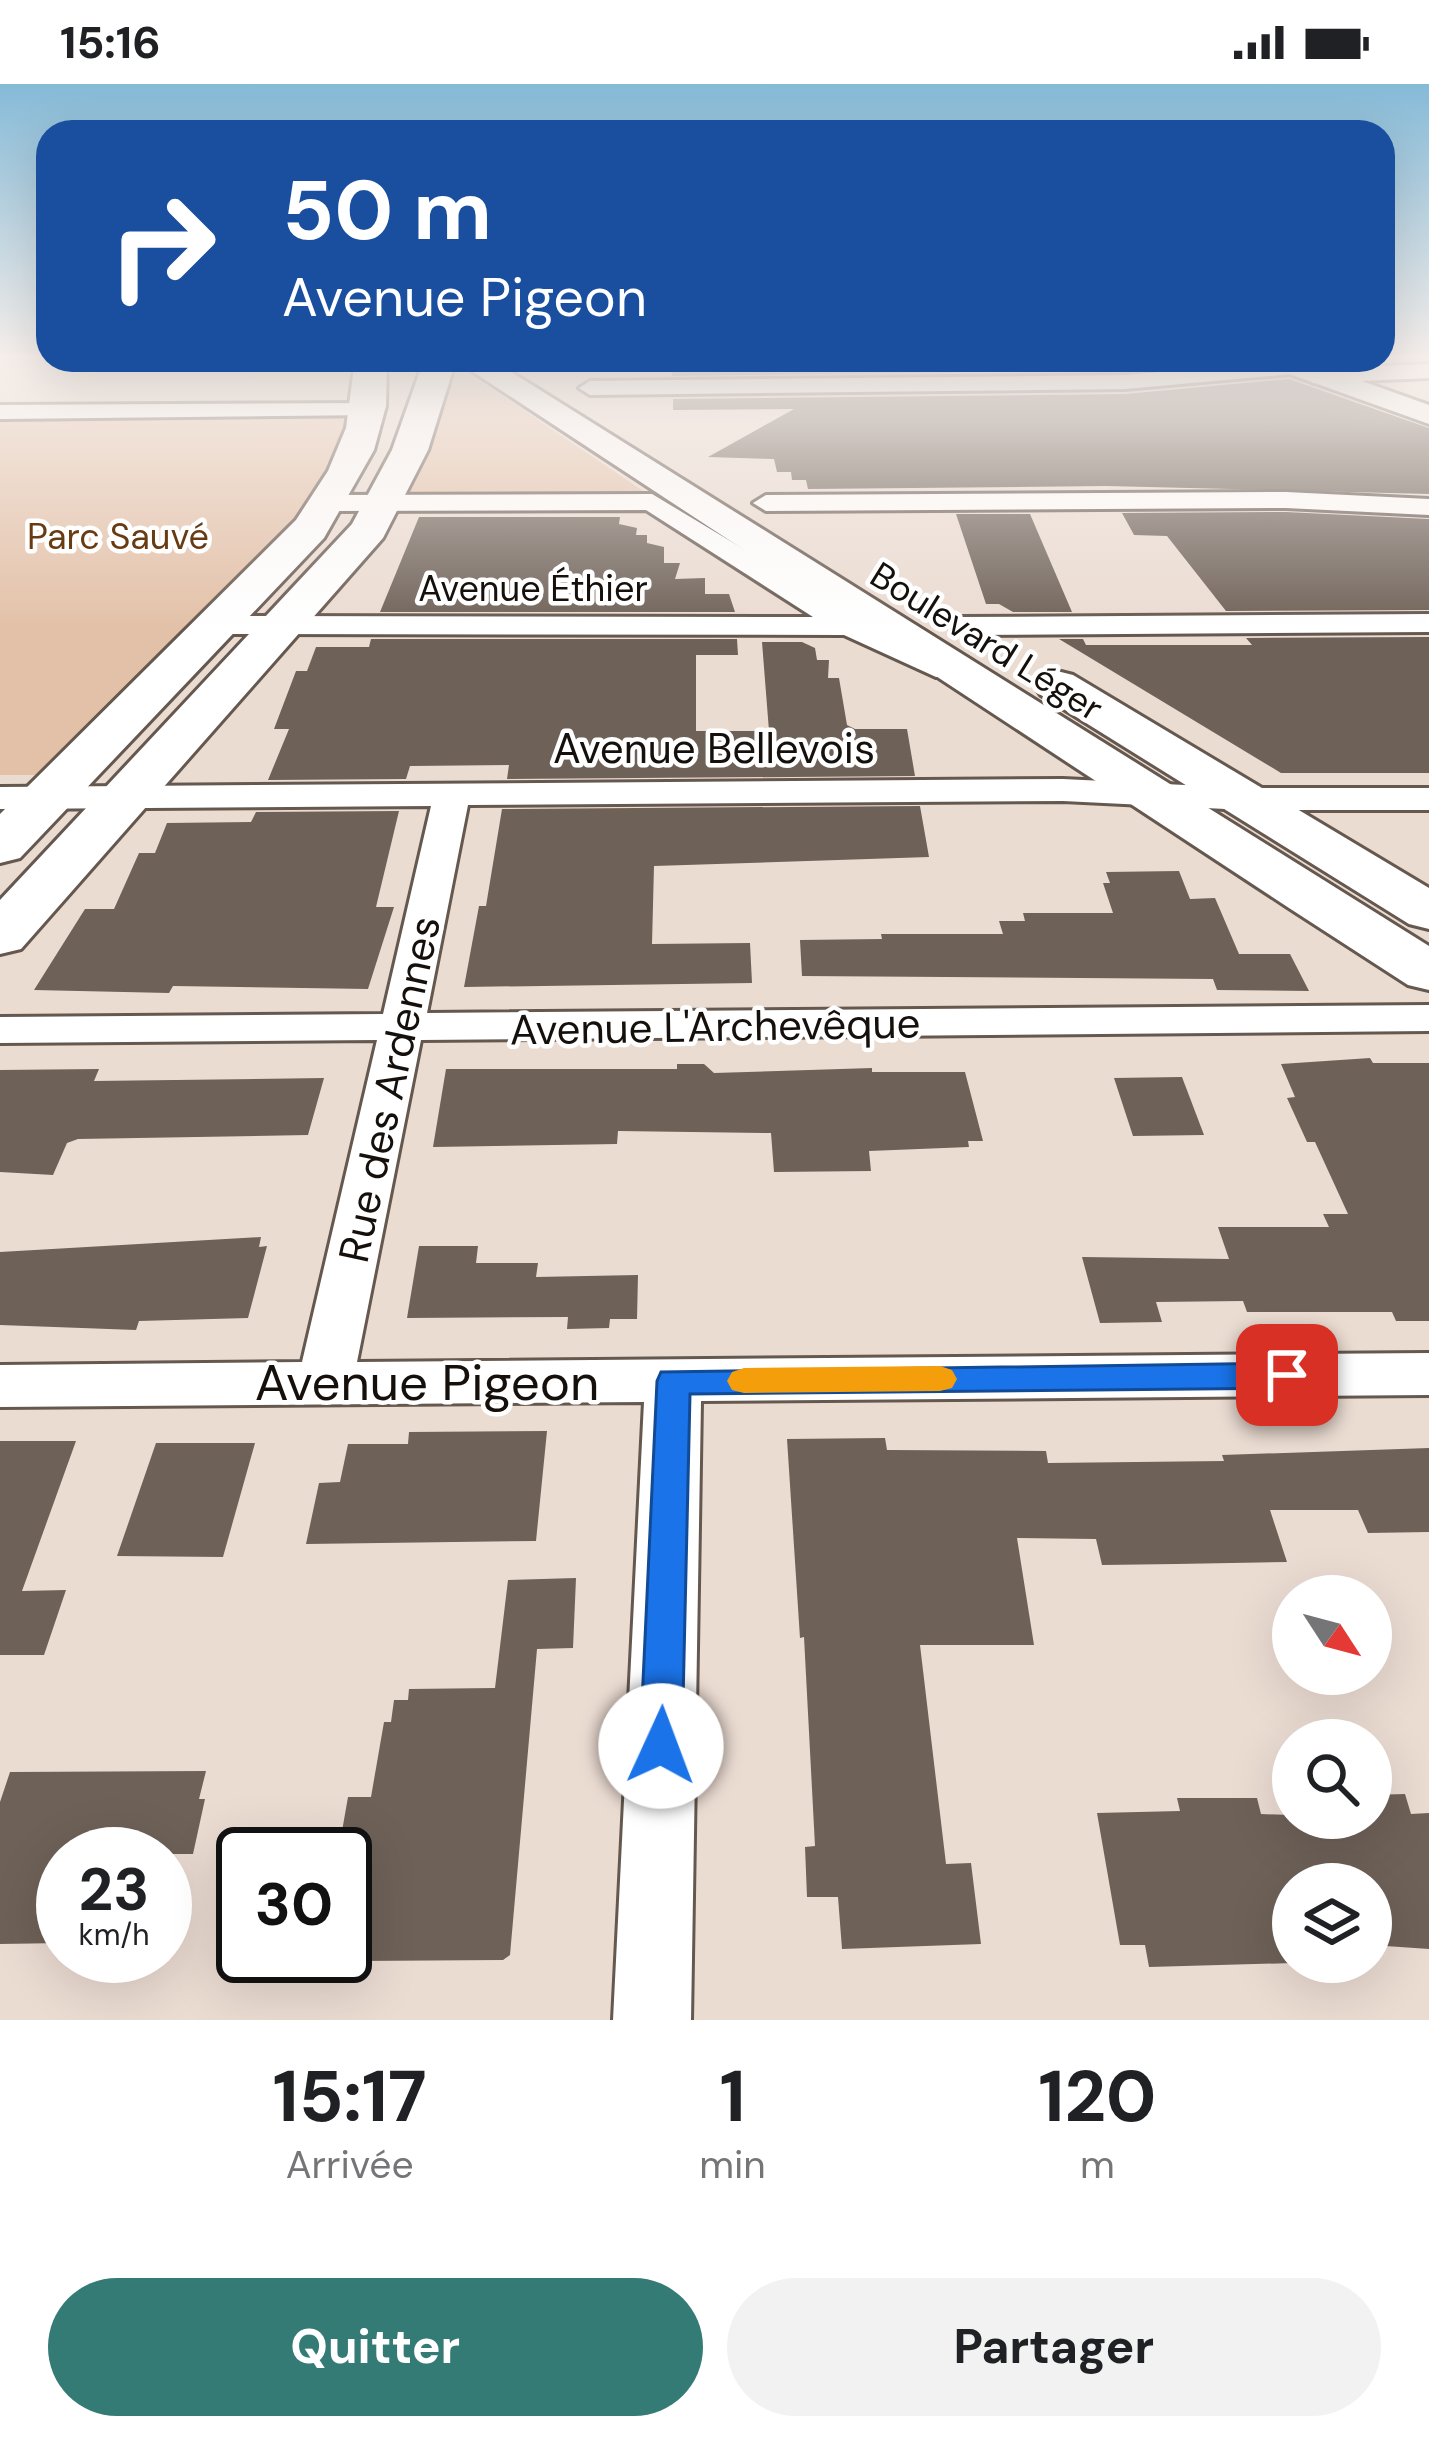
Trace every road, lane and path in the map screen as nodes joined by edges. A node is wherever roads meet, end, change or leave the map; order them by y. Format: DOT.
graph roads {
  1 [pos="356,447"];
  2 [pos="411,447"];
  3 [pos="615,447"];
  4 [pos="681,447"];
  5 [pos="329,503"];
  6 [pos="385,503"];
  7 [pos="766,503"];
  8 [pos="1429,507"];
  9 [pos="1429,623"];
  10 [pos="218,625"];
  11 [pos="284,626"];
  12 [pos="849,626"];
  13 [pos="962,626"];
  14 [pos="987,686"];
  15 [pos="452,795"];
  16 [pos="128,796"];
  17 [pos="1151,796"];
  18 [pos="24,797"];
  19 [pos="1246,799"];
  20 [pos="1429,799"];
  21 [pos="0,846"];
  22 [pos="1429,912"];
  23 [pos="0,936"];
  24 [pos="1429,972"];
  25 [pos="1429,1018"];
  26 [pos="403,1029"];
  27 [pos="0,1030"];
  28 [pos="1429,1374"];
  29 [pos="674,1381"];
  30 [pos="325,1382"];
  31 [pos="0,1386"];
  32 [pos="652,2020"];
  1 -- 5 [label="main road"];
  2 -- 6 [label="main road"];
  3 -- 14 [label="main road, Boulevard Léger"];
  4 -- 7 [label="main road, Boulevard Léger"];
  5 -- 6 [label="street"];
  5 -- 10 [label="main road"];
  6 -- 11 [label="main road"];
  6 -- 12 [label="street, Boulevard Léger"];
  7 -- 8 [label="street"];
  7 -- 13 [label="main road, Boulevard Léger"];
  9 -- 13 [label="street"];
  10 -- 11 [label="street, Avenue Éthier"];
  10 -- 18 [label="main road"];
  11 -- 12 [label="street, Avenue Éthier"];
  11 -- 16 [label="main road"];
  12 -- 14 [label="street, Boulevard Léger"];
  13 -- 19 [label="main road, Boulevard Léger"];
  14 -- 17 [label="main road, Boulevard Léger"];
  15 -- 16 [label="street, Avenue Bellevois"];
  15 -- 17 [label="street, Avenue Bellevois"];
  15 -- 26 [label="street, Rue des Ardennes"];
  16 -- 18 [label="street, Avenue Bellevois"];
  16 -- 23 [label="main road"];
  17 -- 19 [label="street, Avenue Bellevois"];
  17 -- 24 [label="main road, Boulevard Léger"];
  18 -- 21 [label="main road"];
  19 -- 20 [label="street, Avenue Bellevois"];
  19 -- 22 [label="main road, Boulevard Léger"];
  25 -- 26 [label="street, Avenue L'Archevêque"];
  26 -- 27 [label="street, Avenue L'Archevêque"];
  26 -- 30 [label="street, Rue des Ardennes"];
  28 -- 29 [label="street, Avenue Pigeon"];
  29 -- 30 [label="street, Avenue Pigeon"];
  29 -- 32 [label="street"];
  30 -- 31 [label="street, Avenue Pigeon"];
}
